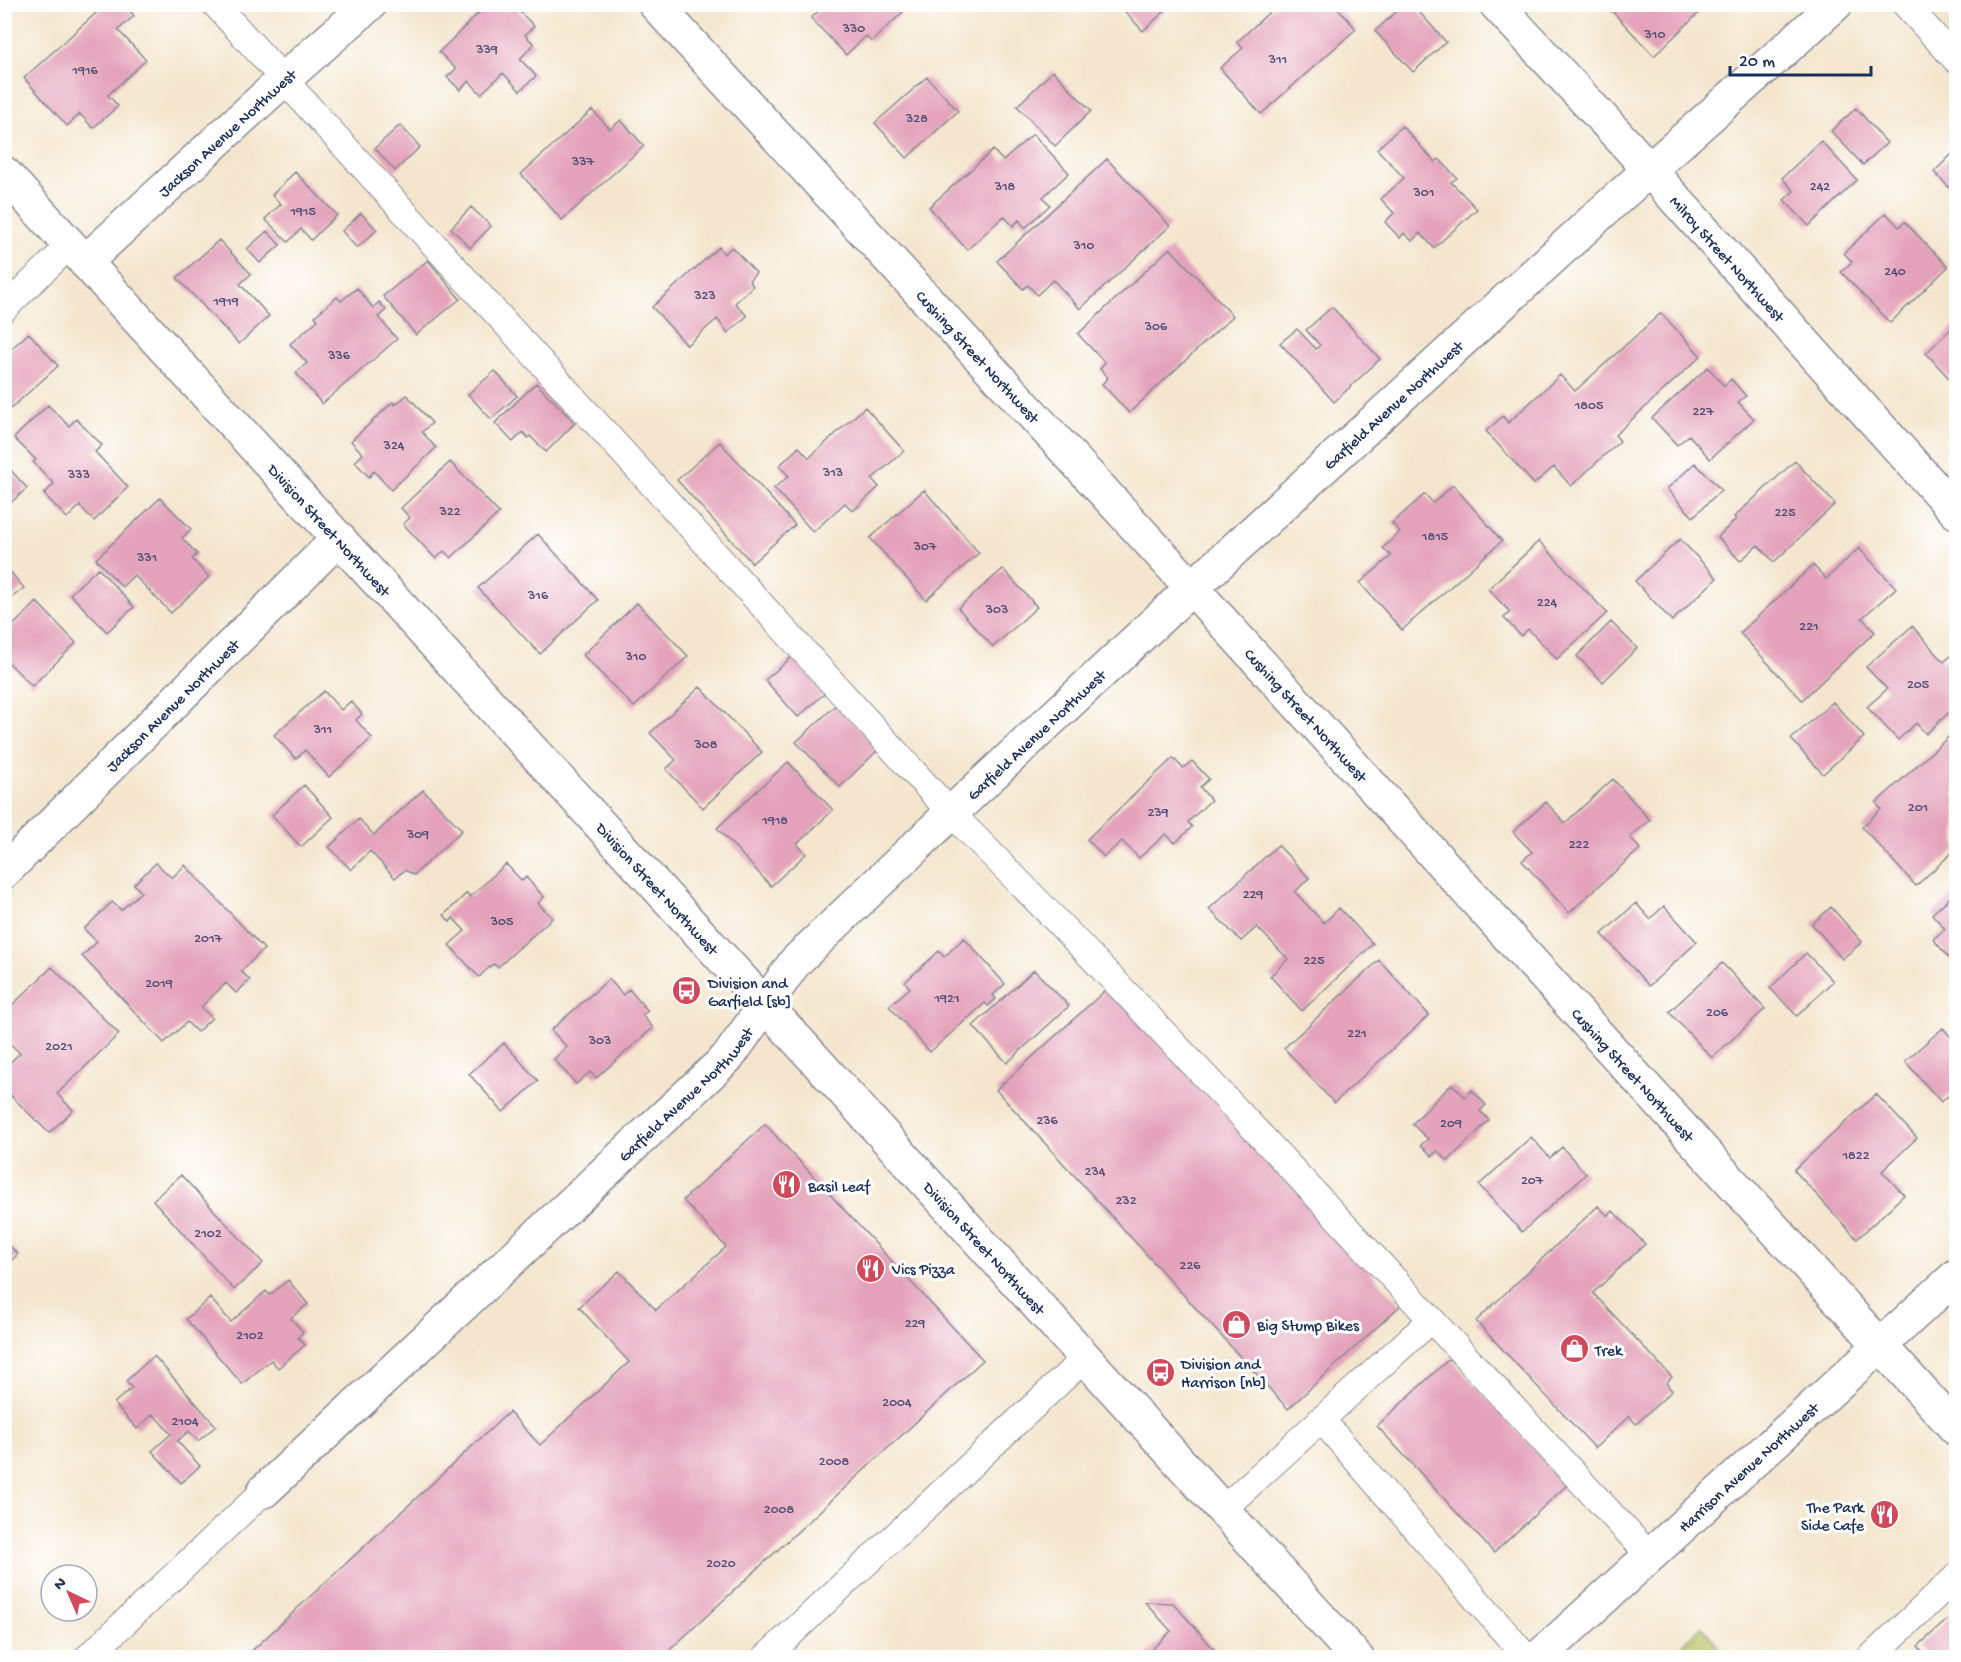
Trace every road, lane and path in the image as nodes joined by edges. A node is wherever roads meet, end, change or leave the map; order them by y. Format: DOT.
graph roads {
  1 [pos="215,4"];
  2 [pos="370,4"];
  3 [pos="655,4"];
  4 [pos="1496,4"];
  5 [pos="1836,4"];
  6 [pos="1905,4"];
  7 [pos="1956,60"];
  8 [pos="283,80"];
  9 [pos="1649,170"];
  10 [pos="4,173"];
  11 [pos="78,254"];
  12 [pos="4,309"];
  13 [pos="1956,512"];
  14 [pos="339,538"];
  15 [pos="1192,588"];
  16 [pos="951,813"];
  17 [pos="4,872"];
  18 [pos="766,1005"];
  19 [pos="1956,1276"];
  20 [pos="1431,1320"];
  21 [pos="1880,1346"];
  22 [pos="1085,1358"];
  23 [pos="1321,1419"];
  24 [pos="1956,1429"];
  25 [pos="264,1491"];
  26 [pos="1223,1509"];
  27 [pos="1650,1556"];
  28 [pos="1956,1577"];
  29 [pos="87,1658"];
  30 [pos="765,1658"];
  31 [pos="1357,1658"];
  32 [pos="1527,1658"];
  33 [pos="1538,1658"];
  34 [pos="1870,1658"];
  1 -- 8 [label="lane"];
  2 -- 8 [label="street, Jackson Avenue Northwest"];
  3 -- 15 [label="street, Cushing Street Northwest"];
  4 -- 9 [label="street, Milroy Street Northwest"];
  5 -- 9 [label="street, Garfield Avenue Northwest"];
  6 -- 7 [label="lane"];
  8 -- 11 [label="street, Jackson Avenue Northwest"];
  8 -- 16 [label="lane"];
  9 -- 13 [label="street, Milroy Street Northwest"];
  9 -- 15 [label="street, Garfield Avenue Northwest"];
  10 -- 11 [label="street, Division Street Northwest"];
  11 -- 12 [label="lane"];
  11 -- 14 [label="street, Division Street Northwest"];
  14 -- 17 [label="street, Jackson Avenue Northwest"];
  14 -- 18 [label="street, Division Street Northwest"];
  15 -- 16 [label="street, Garfield Avenue Northwest"];
  15 -- 21 [label="street, Cushing Street Northwest"];
  16 -- 18 [label="street, Garfield Avenue Northwest"];
  16 -- 20 [label="lane"];
  18 -- 22 [label="street, Division Street Northwest"];
  18 -- 25 [label="street, Garfield Avenue Northwest"];
  19 -- 21 [label="street, Harrison Avenue Northwest"];
  20 -- 23 [label="lane"];
  20 -- 27 [label="lane"];
  21 -- 24 [label="street, Cushing Street Northwest"];
  21 -- 27 [label="street, Harrison Avenue Northwest"];
  22 -- 26 [label="street, Division Street Northwest"];
  22 -- 30 [label="lane"];
  23 -- 26 [label="lane"];
  23 -- 32 [label="lane"];
  25 -- 29 [label="lane"];
  26 -- 31 [label="street, Division Street Northwest"];
  27 -- 33 [label="street, Harrison Avenue Northwest"];
  28 -- 34 [label="lane"];
}
